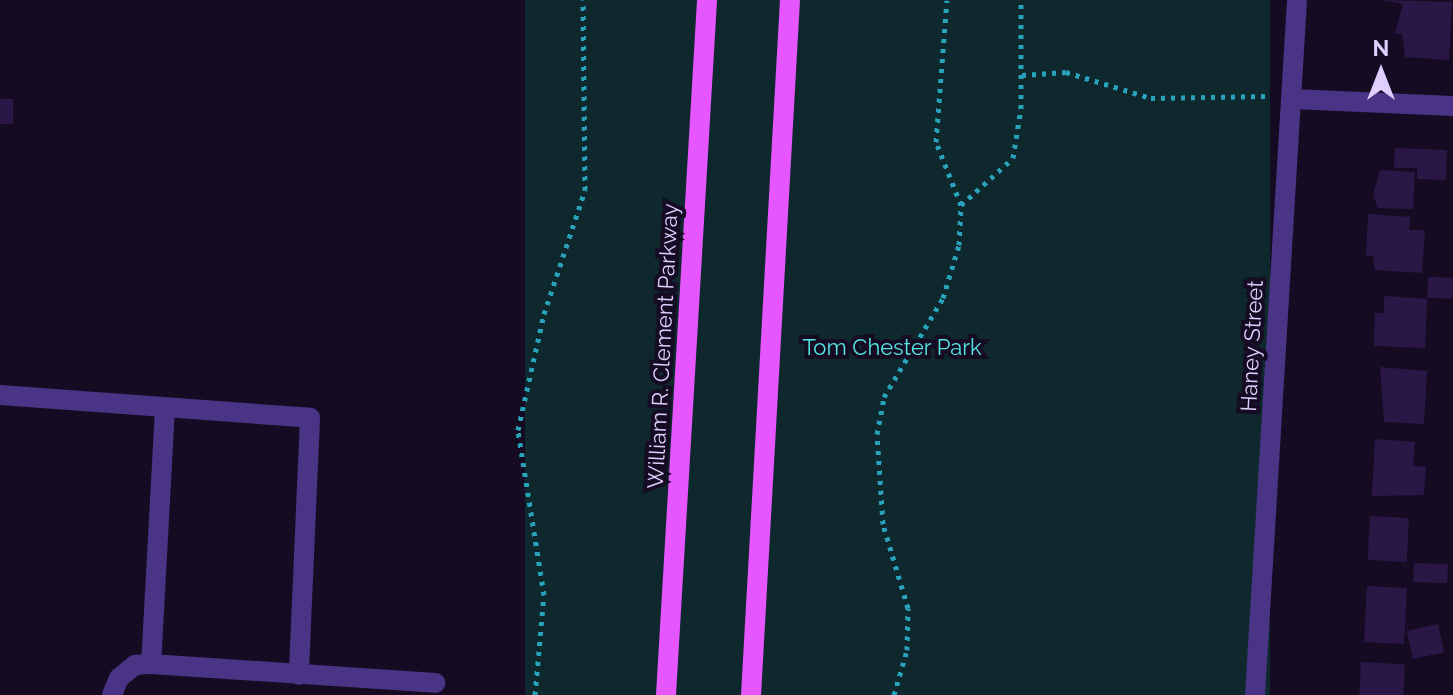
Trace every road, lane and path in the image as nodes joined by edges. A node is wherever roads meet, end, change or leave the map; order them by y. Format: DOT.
graph roads {
  1 [pos="583,0"];
  2 [pos="707,0"];
  3 [pos="790,0"];
  4 [pos="947,0"];
  5 [pos="1021,0"];
  6 [pos="1297,0"];
  7 [pos="1022,75"];
  8 [pos="1292,99"];
  9 [pos="1453,106"];
  10 [pos="961,205"];
  11 [pos="0,395"];
  12 [pos="165,408"];
  13 [pos="151,664"];
  14 [pos="299,675"];
  15 [pos="435,683"];
  16 [pos="112,695"];
  17 [pos="535,695"];
  18 [pos="666,695"];
  19 [pos="751,695"];
  20 [pos="894,695"];
  21 [pos="1255,695"];
  1 -- 17 [label="path"];
  2 -- 18 [label="main road, William R. Clement Parkway"];
  3 -- 19 [label="main road"];
  4 -- 10 [label="path"];
  5 -- 7 [label="path"];
  6 -- 8 [label="street, Haney Street"];
  7 -- 8 [label="path"];
  7 -- 10 [label="path"];
  8 -- 9 [label="street"];
  8 -- 21 [label="street, Haney Street"];
  10 -- 20 [label="path"];
  11 -- 12 [label="street"];
  12 -- 13 [label="street"];
  12 -- 14 [label="street"];
  13 -- 14 [label="street"];
  13 -- 16 [label="street"];
  14 -- 15 [label="street"];
}
